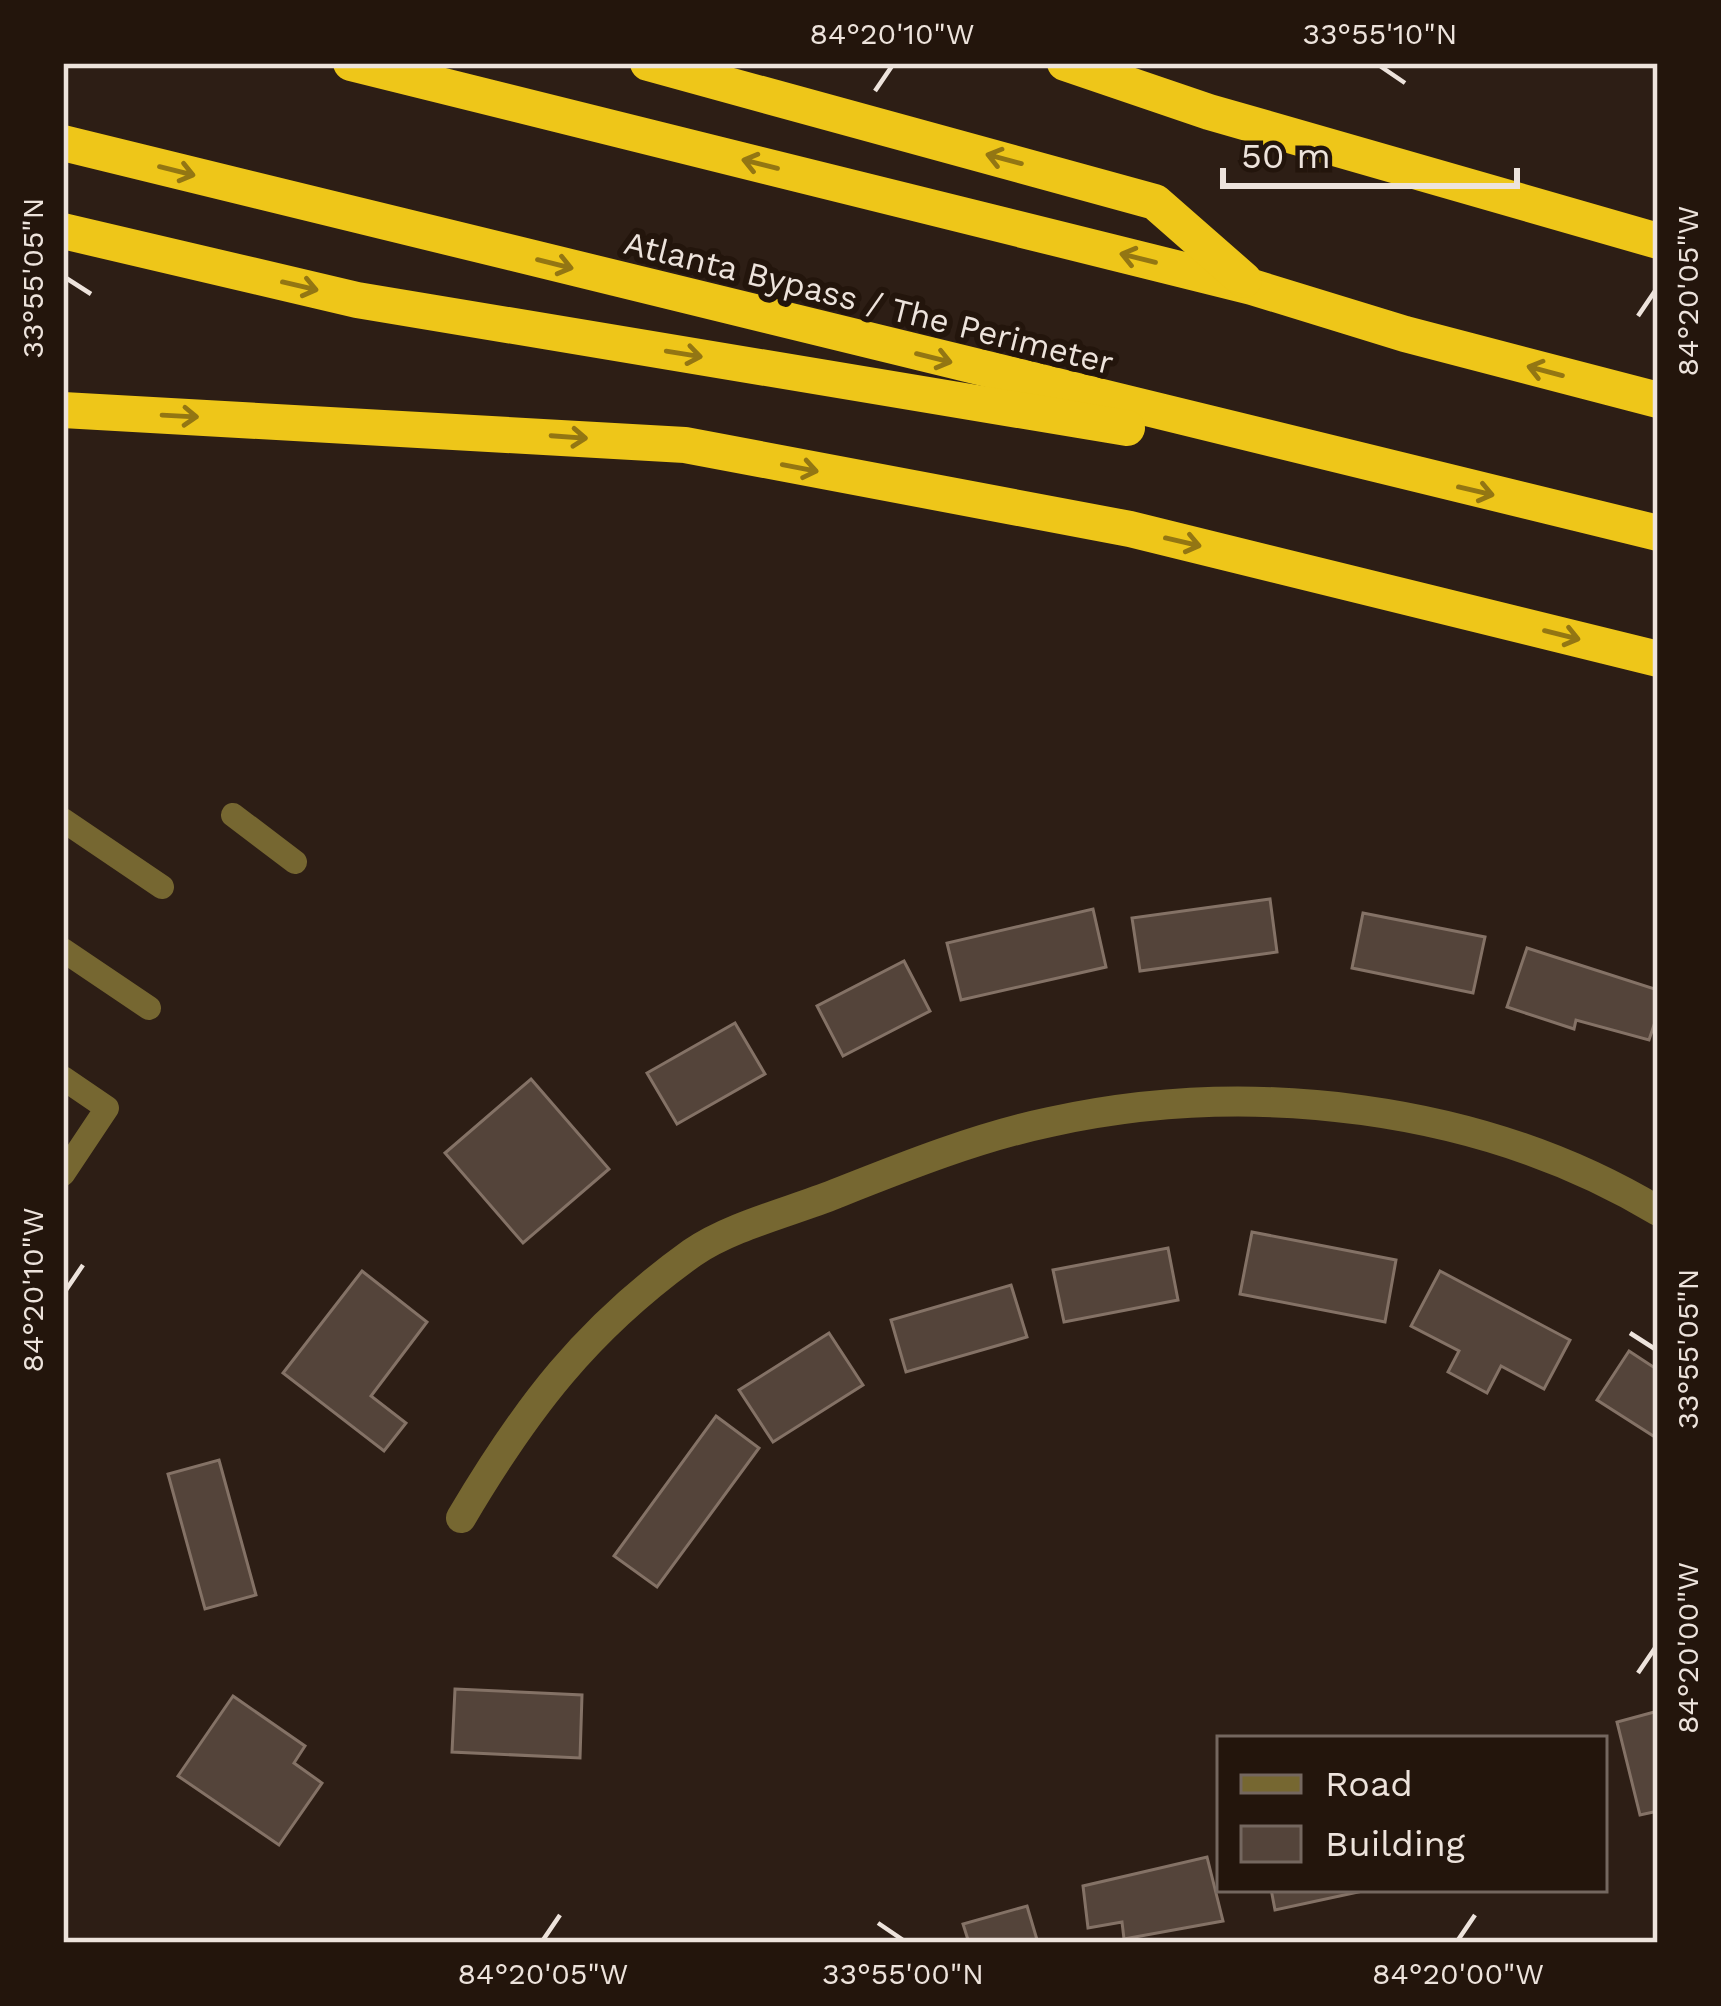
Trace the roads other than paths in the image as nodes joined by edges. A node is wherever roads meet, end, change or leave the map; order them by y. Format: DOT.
graph roads {
  1 [pos="351,63"];
  2 [pos="648,63"];
  3 [pos="1065,63"];
  4 [pos="63,142"];
  5 [pos="63,231"];
  6 [pos="1658,241"];
  7 [pos="1252,287"];
  8 [pos="1658,400"];
  9 [pos="63,410"];
  10 [pos="1402,474"];
  11 [pos="1658,533"];
  12 [pos="1658,659"];
  13 [pos="232,815"];
  14 [pos="63,820"];
  15 [pos="295,862"];
  16 [pos="162,887"];
  17 [pos="63,950"];
  18 [pos="149,1008"];
  19 [pos="63,1078"];
  20 [pos="63,1174"];
  21 [pos="1658,1211"];
  22 [pos="460,1518"];
  7 -- 1 [label="highway, one-way"];
  7 -- 2 [label="highway, one-way"];
  3 -- 6 [label="highway"];
  4 -- 10 [label="highway, Atlanta Bypass / The Perimeter, one-way"];
  5 -- 10 [label="highway, one-way"];
  8 -- 7 [label="highway, one-way"];
  9 -- 12 [label="highway, one-way"];
  10 -- 11 [label="highway, Atlanta Bypass / The Perimeter, one-way"];
  13 -- 15 [label="lane"];
  14 -- 16 [label="lane"];
  17 -- 18 [label="lane"];
  19 -- 20 [label="lane"];
  21 -- 22 [label="street"];
}
